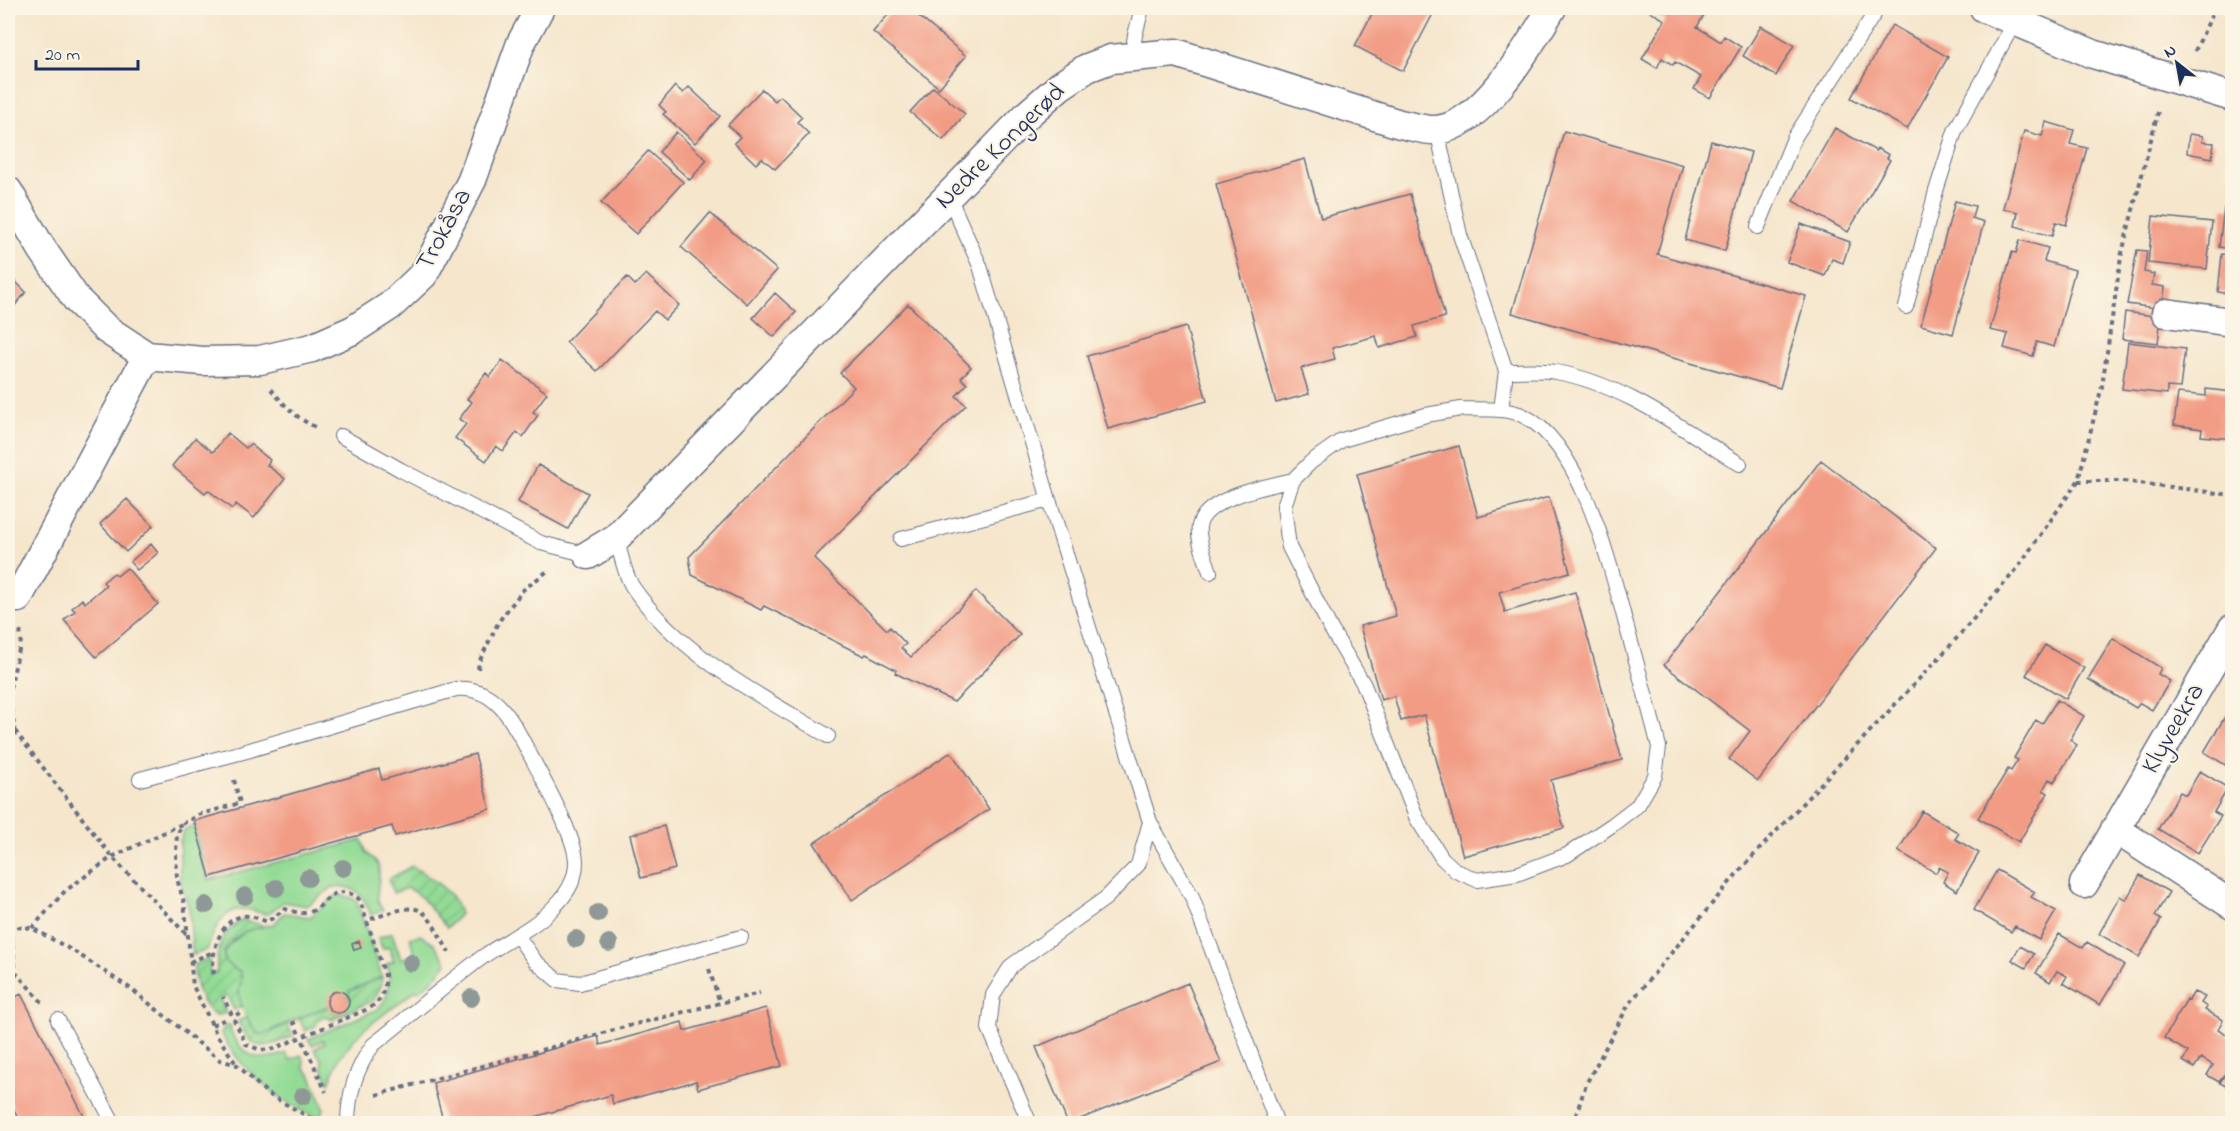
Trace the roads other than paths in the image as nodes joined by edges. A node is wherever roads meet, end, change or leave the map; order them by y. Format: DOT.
graph roads {
  1 [pos="540,8"];
  2 [pos="1142,8"];
  3 [pos="1552,8"];
  4 [pos="1878,8"];
  5 [pos="1984,8"];
  6 [pos="2015,21"];
  7 [pos="1132,56"];
  8 [pos="2232,98"];
  9 [pos="1437,130"];
  10 [pos="8,191"];
  11 [pos="949,197"];
  12 [pos="1758,227"];
  13 [pos="1906,308"];
  14 [pos="2166,313"];
  15 [pos="2232,322"];
  16 [pos="147,356"];
  17 [pos="1506,371"];
  18 [pos="1501,410"];
  19 [pos="341,436"];
  20 [pos="1740,464"];
  21 [pos="1293,480"];
  22 [pos="1049,500"];
  23 [pos="616,538"];
  24 [pos="901,539"];
  25 [pos="588,555"];
  26 [pos="1210,572"];
  27 [pos="18,598"];
  28 [pos="2232,629"];
  29 [pos="828,736"];
  30 [pos="140,780"];
  31 [pos="1150,822"];
  32 [pos="2115,829"];
  33 [pos="2084,884"];
  34 [pos="2232,904"];
  35 [pos="518,935"];
  36 [pos="741,937"];
  37 [pos="58,1020"];
  38 [pos="114,1124"];
  39 [pos="348,1124"];
  40 [pos="1030,1124"];
  41 [pos="1277,1124"];
  1 -- 16 [label="street, Trokåsa"];
  2 -- 7 [label="lane"];
  3 -- 9 [label="street"];
  4 -- 12 [label="lane"];
  5 -- 6 [label="street"];
  6 -- 8 [label="street"];
  6 -- 13 [label="lane"];
  7 -- 9 [label="street, Nedre Kongerød"];
  7 -- 11 [label="street, Nedre Kongerød"];
  9 -- 17 [label="lane"];
  10 -- 16 [label="street, Trokåsa"];
  11 -- 22 [label="lane"];
  11 -- 23 [label="street, Nedre Kongerød"];
  14 -- 15 [label="street"];
  16 -- 27 [label="street"];
  17 -- 18 [label="lane"];
  17 -- 20 [label="lane"];
  18 -- 21 [label="lane"];
  18 -- 21 [label="lane"];
  19 -- 25 [label="lane"];
  21 -- 26 [label="lane"];
  22 -- 24 [label="lane"];
  22 -- 31 [label="lane"];
  23 -- 25 [label="street, Nedre Kongerød"];
  23 -- 29 [label="lane"];
  28 -- 32 [label="street, Klyveekra"];
  30 -- 35 [label="lane"];
  31 -- 40 [label="lane"];
  31 -- 41 [label="lane"];
  32 -- 33 [label="street, Klyveekra"];
  32 -- 34 [label="street"];
  35 -- 36 [label="lane"];
  35 -- 39 [label="lane"];
  37 -- 38 [label="lane"];
}
